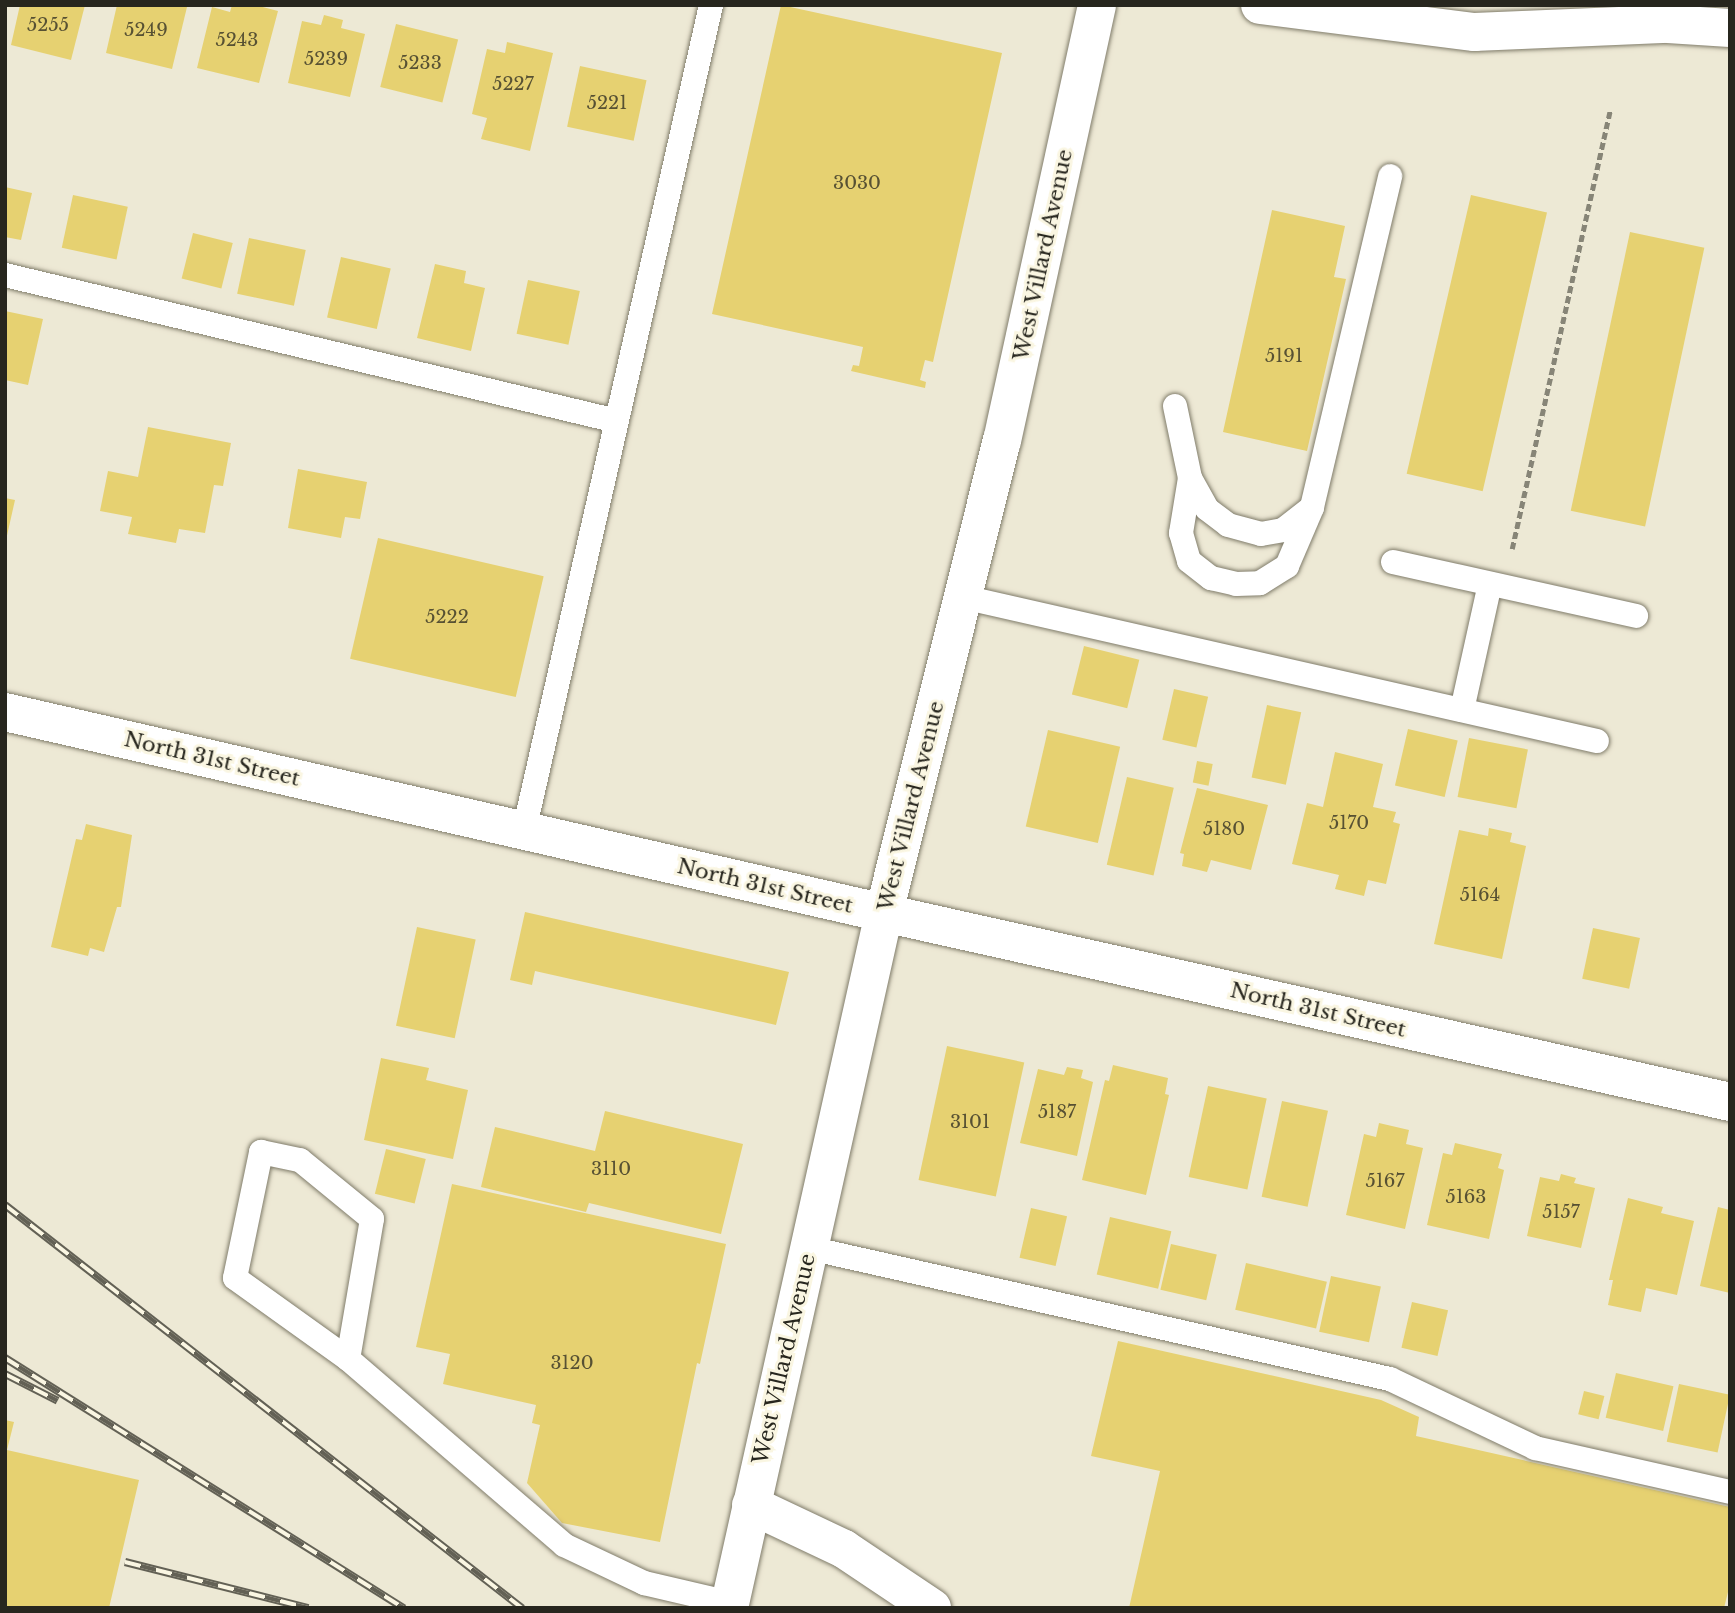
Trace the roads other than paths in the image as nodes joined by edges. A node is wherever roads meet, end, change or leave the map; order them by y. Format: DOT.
graph roads {
  1 [pos="711,5"];
  2 [pos="1097,5"];
  3 [pos="1260,5"];
  4 [pos="1616,5"];
  5 [pos="1668,24"];
  6 [pos="1730,28"];
  7 [pos="1390,176"];
  8 [pos="5,275"];
  9 [pos="1175,406"];
  10 [pos="617,421"];
  11 [pos="1190,478"];
  12 [pos="1312,507"];
  13 [pos="1393,562"];
  14 [pos="1497,586"];
  15 [pos="963,597"];
  16 [pos="1636,616"];
  17 [pos="1462,710"];
  18 [pos="5,712"];
  19 [pos="1597,741"];
  20 [pos="524,831"];
  21 [pos="884,913"];
  22 [pos="1730,1102"];
  23 [pos="809,1248"];
  24 [pos="348,1359"];
  25 [pos="1730,1492"];
  26 [pos="751,1506"];
  27 [pos="730,1605"];
  28 [pos="932,1608"];
  1 -- 10 [label="lane"];
  2 -- 15 [label="street, West Villard Avenue"];
  3 -- 5 [label="street"];
  4 -- 5 [label="street"];
  5 -- 6 [label="street"];
  7 -- 12 [label="lane"];
  8 -- 10 [label="lane"];
  9 -- 11 [label="lane"];
  10 -- 20 [label="lane"];
  11 -- 12 [label="lane"];
  11 -- 12 [label="lane"];
  13 -- 14 [label="lane"];
  14 -- 16 [label="lane"];
  14 -- 17 [label="lane"];
  15 -- 17 [label="lane"];
  15 -- 21 [label="street, West Villard Avenue"];
  17 -- 19 [label="lane"];
  18 -- 20 [label="street, North 31st Street"];
  20 -- 21 [label="street, North 31st Street"];
  21 -- 22 [label="street, North 31st Street"];
  21 -- 23 [label="street, West Villard Avenue"];
  23 -- 25 [label="lane"];
  23 -- 26 [label="street, West Villard Avenue"];
  24 -- 24 [label="lane"];
  24 -- 27 [label="lane"];
  26 -- 27 [label="street, West Villard Avenue"];
  26 -- 28 [label="street"];
}
